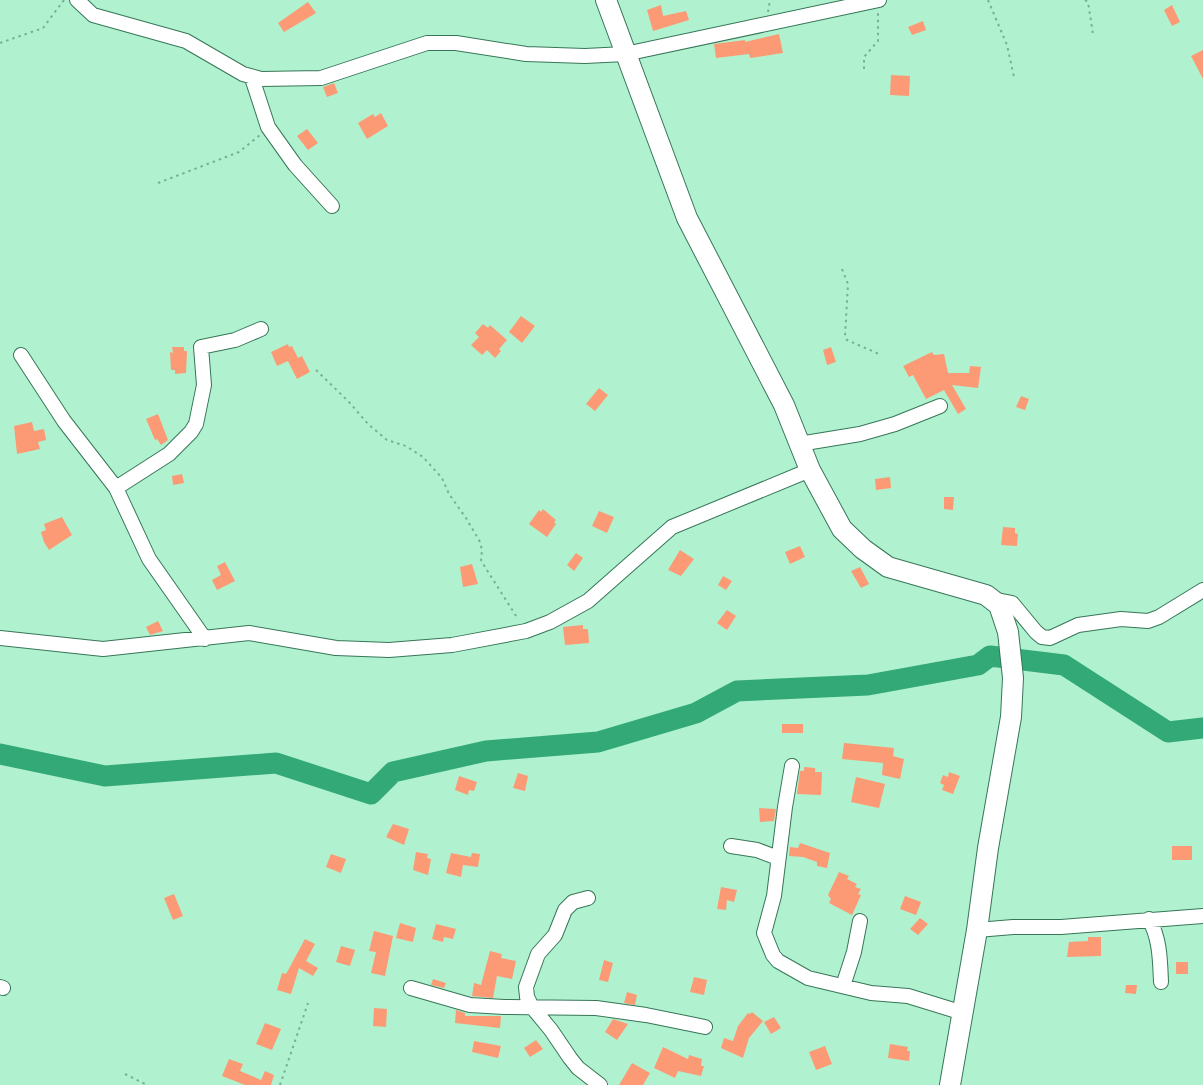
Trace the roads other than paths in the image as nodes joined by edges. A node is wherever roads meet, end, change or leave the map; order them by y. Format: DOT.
graph roads {
  1 [pos="77,0"];
  2 [pos="606,0"];
  3 [pos="879,0"];
  4 [pos="625,54"];
  5 [pos="252,78"];
  6 [pos="332,206"];
  7 [pos="261,330"];
  8 [pos="22,355"];
  9 [pos="940,406"];
  10 [pos="799,444"];
  11 [pos="810,470"];
  12 [pos="116,488"];
  13 [pos="1203,590"];
  14 [pos="992,599"];
  15 [pos="0,638"];
  16 [pos="205,639"];
  17 [pos="792,766"];
  18 [pos="731,846"];
  19 [pos="778,858"];
  20 [pos="588,898"];
  21 [pos="1203,916"];
  22 [pos="1149,919"];
  23 [pos="860,921"];
  24 [pos="977,930"];
  25 [pos="1161,982"];
  26 [pos="843,986"];
  27 [pos="411,988"];
  28 [pos="532,1007"];
  29 [pos="963,1013"];
  30 [pos="705,1028"];
  31 [pos="600,1085"];
  32 [pos="950,1085"];
  1 -- 5 [label="street"];
  2 -- 4 [label="main road"];
  3 -- 4 [label="street"];
  4 -- 5 [label="street"];
  4 -- 10 [label="main road"];
  5 -- 6 [label="street"];
  7 -- 12 [label="street"];
  8 -- 12 [label="street"];
  9 -- 10 [label="street"];
  10 -- 11 [label="main road"];
  11 -- 14 [label="main road"];
  11 -- 16 [label="street"];
  12 -- 16 [label="street"];
  13 -- 14 [label="street"];
  14 -- 24 [label="main road"];
  15 -- 16 [label="street"];
  17 -- 19 [label="street"];
  18 -- 19 [label="street"];
  19 -- 26 [label="street"];
  20 -- 28 [label="street"];
  21 -- 22 [label="street"];
  22 -- 24 [label="street"];
  22 -- 25 [label="street"];
  23 -- 26 [label="street"];
  24 -- 29 [label="main road"];
  26 -- 29 [label="street"];
  27 -- 28 [label="street"];
  28 -- 30 [label="street"];
  28 -- 31 [label="street"];
  29 -- 32 [label="main road"];
}
